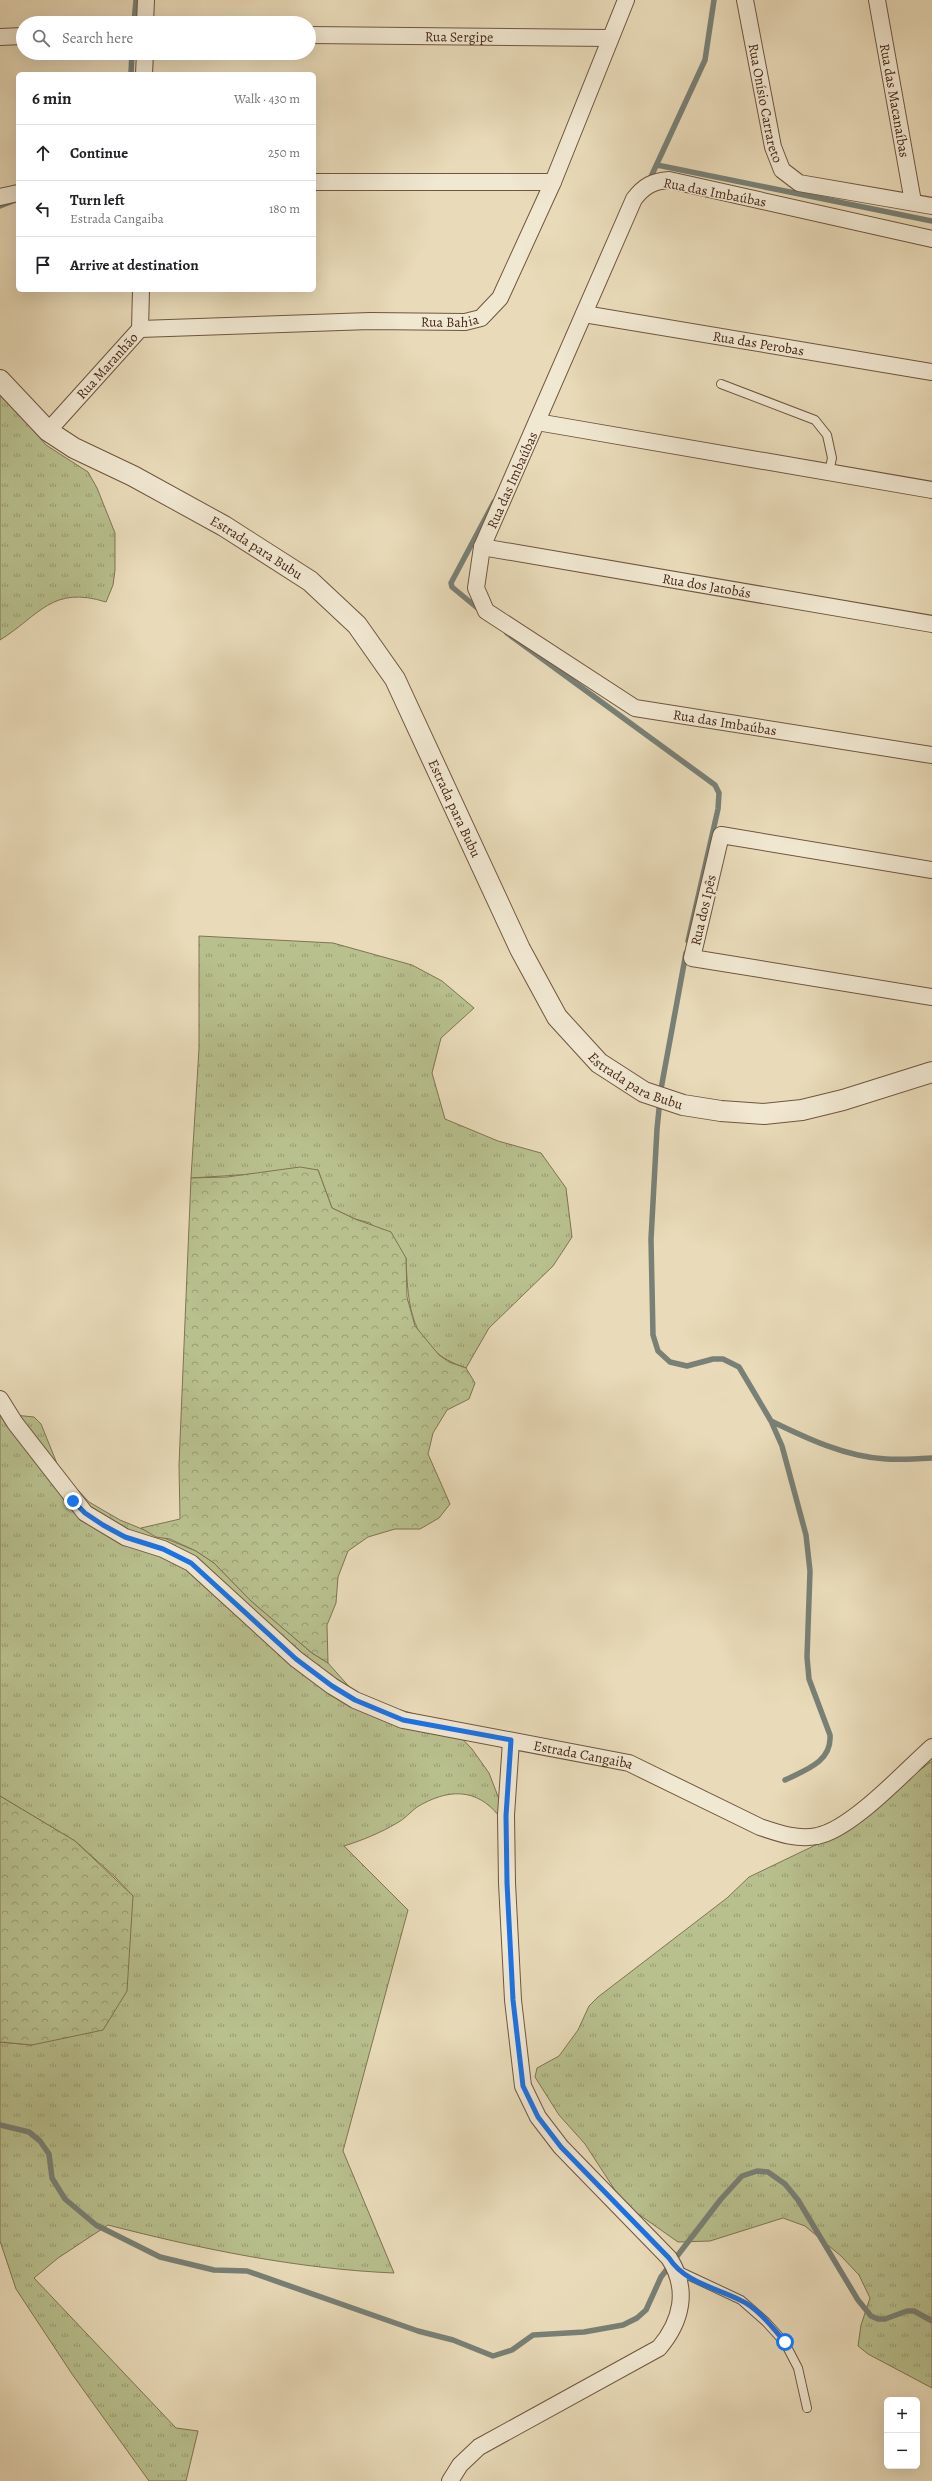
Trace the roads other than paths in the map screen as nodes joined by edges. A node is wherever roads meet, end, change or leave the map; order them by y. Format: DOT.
graph roads {
  1 [pos="146,0"];
  2 [pos="626,0"];
  3 [pos="746,0"];
  4 [pos="877,0"];
  5 [pos="145,16"];
  6 [pos="316,35"];
  7 [pos="16,36"];
  8 [pos="0,37"];
  9 [pos="609,38"];
  10 [pos="144,60"];
  11 [pos="144,72"];
  12 [pos="316,182"];
  13 [pos="553,182"];
  14 [pos="16,193"];
  15 [pos="0,197"];
  16 [pos="913,202"];
  17 [pos="932,206"];
  18 [pos="932,239"];
  19 [pos="141,292"];
  20 [pos="584,314"];
  21 [pos="140,330"];
  22 [pos="932,372"];
  23 [pos="0,380"];
  24 [pos="721,384"];
  25 [pos="537,422"];
  26 [pos="48,431"];
  27 [pos="829,472"];
  28 [pos="932,490"];
  29 [pos="482,547"];
  30 [pos="932,624"];
  31 [pos="932,755"];
  32 [pos="932,870"];
  33 [pos="932,997"];
  34 [pos="932,1072"];
  35 [pos="0,1399"];
  36 [pos="511,1740"];
  37 [pos="932,1747"];
  38 [pos="677,2270"];
  39 [pos="807,2408"];
  40 [pos="450,2481"];
  1 -- 5 [label="street"];
  2 -- 9 [label="street, Rua Bahia"];
  3 -- 16 [label="street, Rua Onísio Carrareto"];
  4 -- 16 [label="street, Rua das Macanaíbas"];
  6 -- 9 [label="street, Rua Sergipe"];
  7 -- 8 [label="street"];
  9 -- 13 [label="street, Rua Bahia"];
  10 -- 11 [label="street"];
  12 -- 13 [label="street"];
  13 -- 21 [label="street, Rua Bahia"];
  14 -- 15 [label="street"];
  16 -- 17 [label="street, Rua Onísio Carrareto"];
  18 -- 20 [label="street, Rua das Imbaúbas"];
  19 -- 21 [label="street, Rua Maranhão"];
  20 -- 22 [label="street, Rua das Perobas"];
  20 -- 25 [label="street, Rua das Imbaúbas"];
  21 -- 26 [label="street, Rua Maranhão"];
  23 -- 26 [label="street, Estrada para Bubu"];
  24 -- 27 [label="lane"];
  25 -- 27 [label="street"];
  25 -- 29 [label="street, Rua das Imbaúbas"];
  26 -- 34 [label="street, Estrada para Bubu"];
  27 -- 28 [label="street"];
  29 -- 30 [label="street, Rua dos Jatobás"];
  29 -- 31 [label="street, Rua das Imbaúbas"];
  32 -- 33 [label="street, Rua dos Ipês"];
  35 -- 36 [label="street, Estrada Cangaiba"];
  36 -- 37 [label="street, Estrada Cangaiba"];
  36 -- 38 [label="street"];
  38 -- 39 [label="lane"];
  38 -- 40 [label="street"];
}
